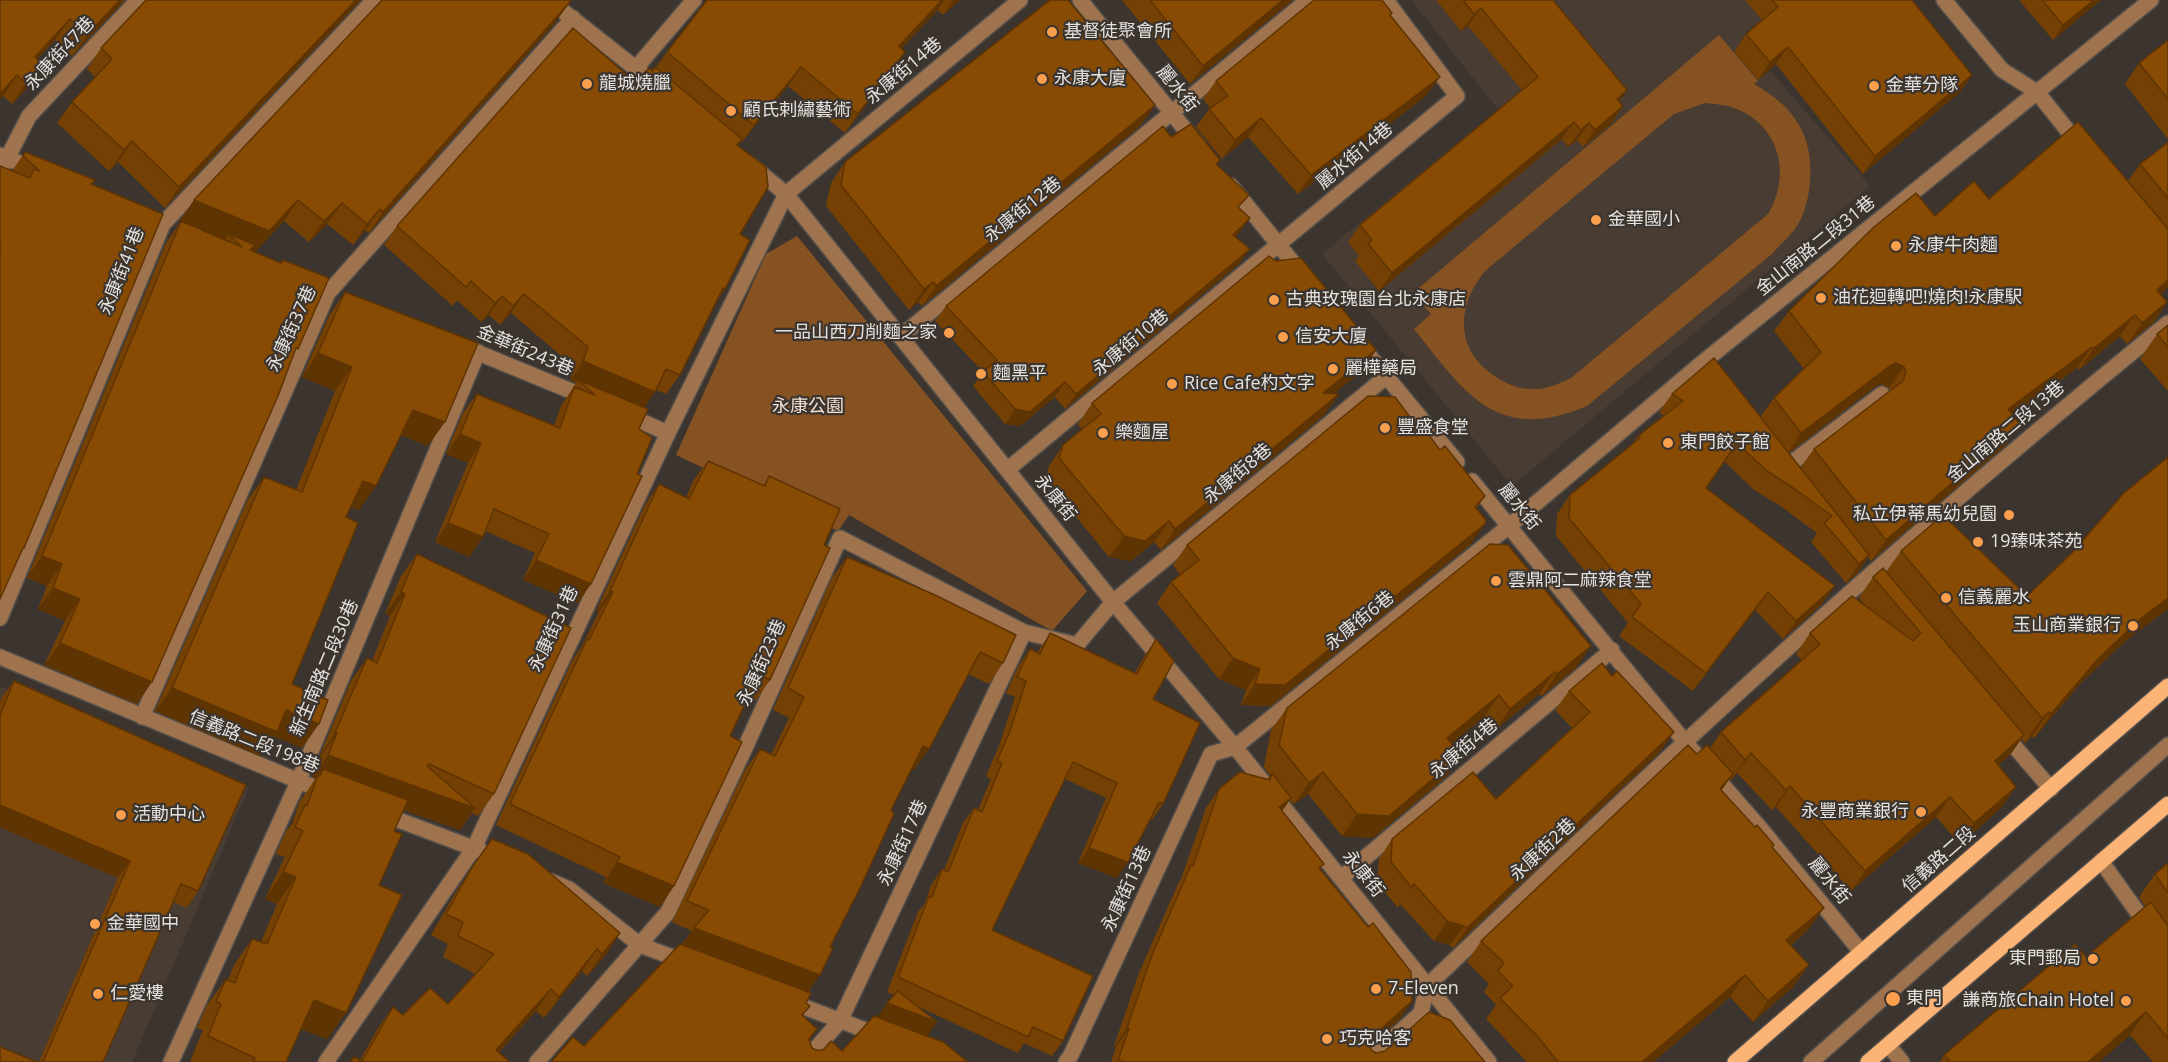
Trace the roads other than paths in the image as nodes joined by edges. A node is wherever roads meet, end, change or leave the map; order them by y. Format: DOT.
graph roads {
  1 [pos="138,0"];
  2 [pos="374,0"];
  3 [pos="549,0"];
  4 [pos="694,0"];
  5 [pos="1020,0"];
  6 [pos="1080,0"];
  7 [pos="1308,0"];
  8 [pos="1386,0"];
  9 [pos="1944,0"];
  10 [pos="2151,0"];
  11 [pos="573,18"];
  12 [pos="636,68"];
  13 [pos="2037,92"];
  14 [pos="671,97"];
  15 [pos="1172,114"];
  16 [pos="2088,155"];
  17 [pos="742,157"];
  18 [pos="1208,158"];
  19 [pos="2,162"];
  20 [pos="48,175"];
  21 [pos="1222,175"];
  22 [pos="786,194"];
  23 [pos="1278,246"];
  24 [pos="1315,289"];
  25 [pos="2168,323"];
  26 [pos="1351,333"];
  27 [pos="900,337"];
  28 [pos="458,344"];
  29 [pos="478,352"];
  30 [pos="1702,363"];
  31 [pos="1387,376"];
  32 [pos="1715,378"];
  33 [pos="1882,394"];
  34 [pos="668,433"];
  35 [pos="1785,468"];
  36 [pos="1007,471"];
  37 [pos="1509,526"];
  38 [pos="1113,602"];
  39 [pos="0,618"];
  40 [pos="1024,632"];
  41 [pos="1612,650"];
  42 [pos="0,657"];
  43 [pos="2168,686"];
  44 [pos="142,717"];
  45 [pos="1996,725"];
  46 [pos="1685,741"];
  47 [pos="2168,745"];
  48 [pos="1235,747"];
  49 [pos="298,782"];
  50 [pos="2051,789"];
  51 [pos="342,799"];
  52 [pos="2168,804"];
  53 [pos="364,807"];
  54 [pos="474,848"];
  55 [pos="495,857"];
  56 [pos="2101,861"];
  57 [pos="537,875"];
  58 [pos="1341,878"];
  59 [pos="640,945"];
  60 [pos="1862,953"];
  61 [pos="2168,955"];
  62 [pos="707,970"];
  63 [pos="1427,986"];
  64 [pos="773,995"];
  65 [pos="840,1021"];
  66 [pos="891,1039"];
  67 [pos="1888,1045"];
  68 [pos="171,1062"];
  69 [pos="326,1062"];
  70 [pos="537,1062"];
  71 [pos="804,1062"];
  72 [pos="1066,1062"];
  73 [pos="1366,1062"];
  74 [pos="1489,1062"];
  75 [pos="1735,1062"];
  76 [pos="1811,1062"];
  77 [pos="1868,1062"];
  78 [pos="1902,1062"];
  1 -- 19 [label="street, 永康街47巷"];
  2 -- 39 [label="street, 永康街41巷"];
  3 -- 11 [label="street"];
  4 -- 12 [label="street"];
  5 -- 22 [label="street, 永康街14巷"];
  6 -- 15 [label="street, 麗水街"];
  7 -- 15 [label="street, 永康街12巷"];
  8 -- 23 [label="street, 麗水街14巷"];
  9 -- 13 [label="street"];
  10 -- 13 [label="street, 金山南路二段31巷"];
  11 -- 12 [label="street"];
  11 -- 44 [label="street, 永康街37巷"];
  12 -- 14 [label="street"];
  13 -- 16 [label="street"];
  13 -- 30 [label="street, 金山南路二段31巷"];
  15 -- 18 [label="street, 麗水街"];
  15 -- 27 [label="street, 永康街12巷"];
  17 -- 22 [label="street, 永康街"];
  19 -- 20 [label="street"];
  21 -- 23 [label="street"];
  22 -- 27 [label="street, 永康街"];
  22 -- 34 [label="street, 永康街31巷"];
  23 -- 24 [label="street"];
  23 -- 36 [label="street, 永康街10巷"];
  25 -- 46 [label="street, 金山南路二段13巷"];
  26 -- 31 [label="street, 麗水街"];
  27 -- 36 [label="street, 永康街"];
  28 -- 29 [label="street, 金華街243巷"];
  29 -- 34 [label="street, 金華街243巷"];
  29 -- 49 [label="street, 新生南路二段30巷"];
  30 -- 32 [label="street"];
  30 -- 37 [label="street, 金山南路二段31巷"];
  31 -- 37 [label="street, 麗水街"];
  31 -- 38 [label="street, 永康街8巷"];
  33 -- 35 [label="street"];
  34 -- 54 [label="street, 永康街31巷"];
  36 -- 38 [label="street, 永康街"];
  37 -- 41 [label="street, 麗水街"];
  37 -- 48 [label="street, 永康街6巷"];
  38 -- 40 [label="street, 永康街23巷"];
  38 -- 48 [label="street, 永康街"];
  40 -- 59 [label="street, 永康街23巷"];
  40 -- 65 [label="street, 永康街17巷"];
  41 -- 46 [label="street, 麗水街"];
  41 -- 58 [label="street, 永康街4巷"];
  42 -- 44 [label="street, 信義路二段198巷"];
  43 -- 50 [label="main road, 信義路二段"];
  44 -- 49 [label="street, 信義路二段198巷"];
  45 -- 50 [label="street"];
  46 -- 60 [label="street, 麗水街"];
  46 -- 63 [label="street, 永康街2巷"];
  47 -- 76 [label="street"];
  48 -- 58 [label="street, 永康街"];
  48 -- 72 [label="street, 永康街13巷"];
  49 -- 51 [label="street, 信義路二段198巷"];
  49 -- 68 [label="street, 新生南路二段30巷"];
  50 -- 60 [label="main road, 信義路二段"];
  52 -- 56 [label="main road"];
  53 -- 54 [label="street"];
  54 -- 55 [label="street"];
  54 -- 69 [label="street, 永康街31巷"];
  56 -- 61 [label="street"];
  56 -- 67 [label="main road"];
  57 -- 59 [label="street"];
  58 -- 63 [label="street, 永康街"];
  59 -- 62 [label="street"];
  59 -- 70 [label="street, 永康街23巷"];
  60 -- 75 [label="main road, 信義路二段"];
  63 -- 73 [label="street"];
  63 -- 74 [label="street, 永康街"];
  64 -- 65 [label="street"];
  65 -- 66 [label="street"];
  65 -- 71 [label="street, 永康街17巷"];
  67 -- 77 [label="main road"];
  67 -- 78 [label="street"];
}
